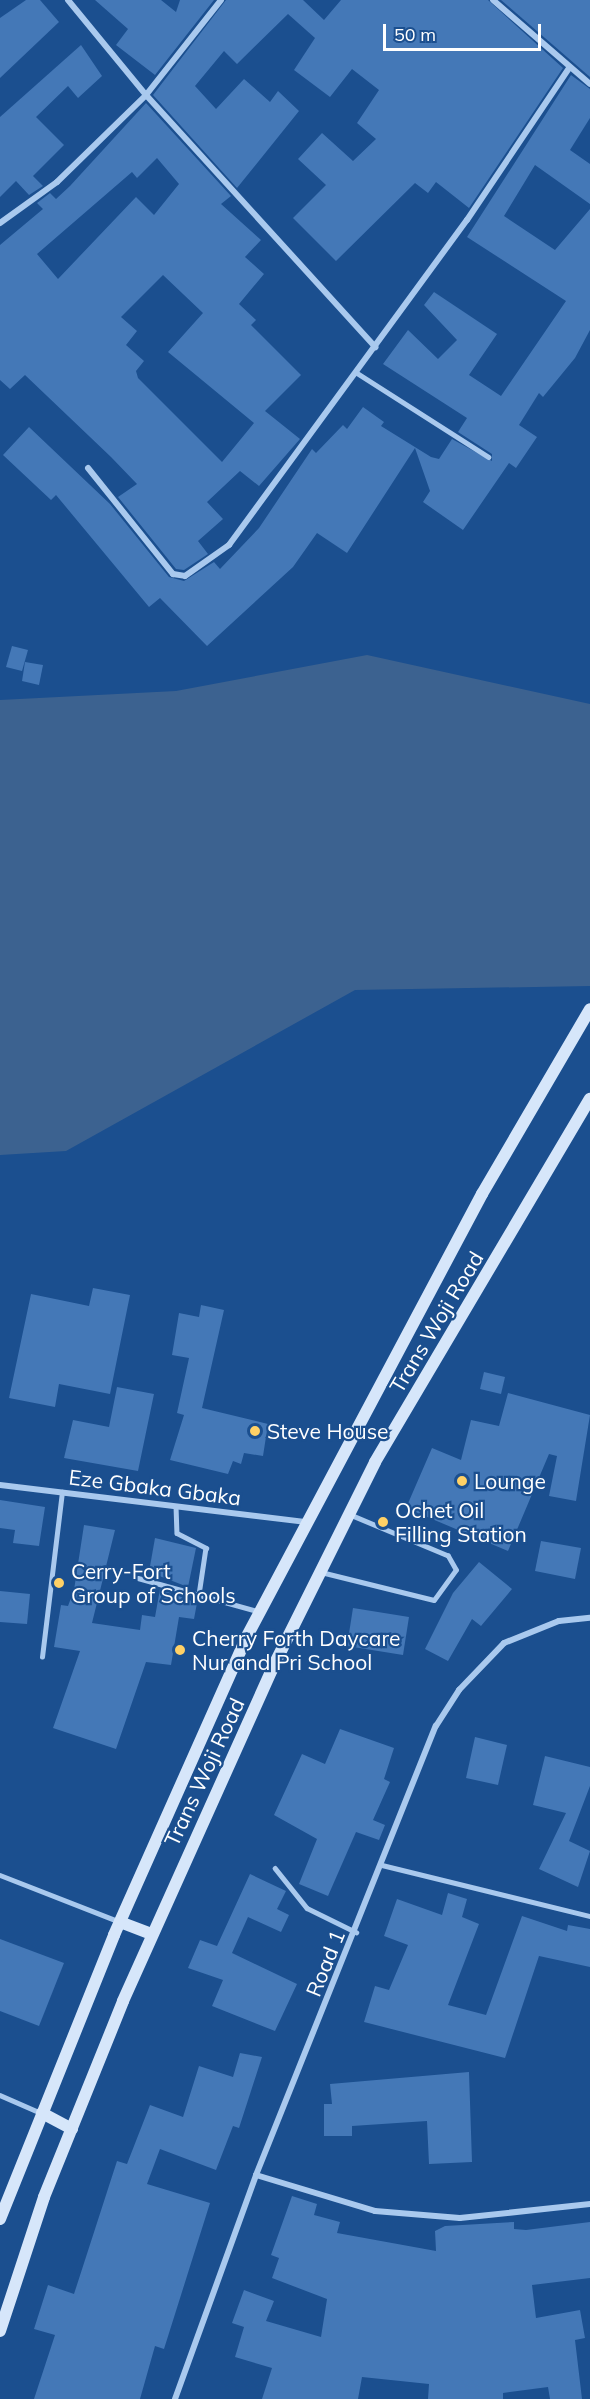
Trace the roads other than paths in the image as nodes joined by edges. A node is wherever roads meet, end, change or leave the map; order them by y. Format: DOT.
graph roads {
  1 [pos="68,0"];
  2 [pos="221,0"];
  3 [pos="493,0"];
  4 [pos="570,67"];
  5 [pos="590,83"];
  6 [pos="146,95"];
  7 [pos="0,223"];
  8 [pos="375,347"];
  9 [pos="357,373"];
  10 [pos="489,457"];
  11 [pos="88,468"];
  12 [pos="590,1009"];
  13 [pos="590,1099"];
  14 [pos="0,1485"];
  15 [pos="62,1492"];
  16 [pos="176,1506"];
  17 [pos="349,1514"];
  18 [pos="305,1522"];
  19 [pos="321,1572"];
  20 [pos="138,1578"];
  21 [pos="199,1594"];
  22 [pos="260,1611"];
  23 [pos="590,1618"];
  24 [pos="42,1657"];
  25 [pos="382,1865"];
  26 [pos="275,1868"];
  27 [pos="0,1875"];
  28 [pos="590,1916"];
  29 [pos="120,1922"];
  30 [pos="356,1932"];
  31 [pos="152,1934"];
  32 [pos="0,2095"];
  33 [pos="42,2113"];
  34 [pos="72,2129"];
  35 [pos="256,2175"];
  36 [pos="590,2204"];
  37 [pos="0,2218"];
  38 [pos="0,2331"];
  39 [pos="176,2397"];
  40 [pos="183,2399"];
  1 -- 6 [label="street"];
  2 -- 6 [label="street"];
  3 -- 4 [label="street"];
  4 -- 5 [label="street"];
  4 -- 8 [label="street"];
  6 -- 7 [label="street"];
  6 -- 8 [label="street"];
  8 -- 9 [label="street"];
  9 -- 10 [label="lane"];
  9 -- 11 [label="street"];
  12 -- 18 [label="main road, Trans Woji Road"];
  13 -- 17 [label="main road, Trans Woji Road"];
  14 -- 15 [label="street, Eze Gbaka Gbaka"];
  15 -- 16 [label="street, Eze Gbaka Gbaka"];
  15 -- 24 [label="lane"];
  16 -- 18 [label="street, Eze Gbaka Gbaka"];
  16 -- 21 [label="lane"];
  17 -- 19 [label="main road, Trans Woji Road"];
  17 -- 19 [label="lane"];
  18 -- 22 [label="main road, Trans Woji Road"];
  19 -- 31 [label="main road, Trans Woji Road"];
  20 -- 21 [label="lane"];
  21 -- 22 [label="lane"];
  22 -- 29 [label="main road, Trans Woji Road"];
  23 -- 25 [label="street, Road 1"];
  25 -- 28 [label="lane"];
  25 -- 30 [label="street, Road 1"];
  26 -- 30 [label="lane"];
  27 -- 29 [label="lane"];
  29 -- 31 [label="main road"];
  29 -- 33 [label="main road, Trans Woji Road"];
  30 -- 35 [label="street, Road 1"];
  31 -- 34 [label="main road, Trans Woji Road"];
  32 -- 33 [label="lane"];
  33 -- 34 [label="main road"];
  33 -- 37 [label="main road, Trans Woji Road"];
  34 -- 38 [label="main road, Trans Woji Road"];
  35 -- 36 [label="street"];
  35 -- 39 [label="street, Road 1"];
  39 -- 40 [label="street"];
}
